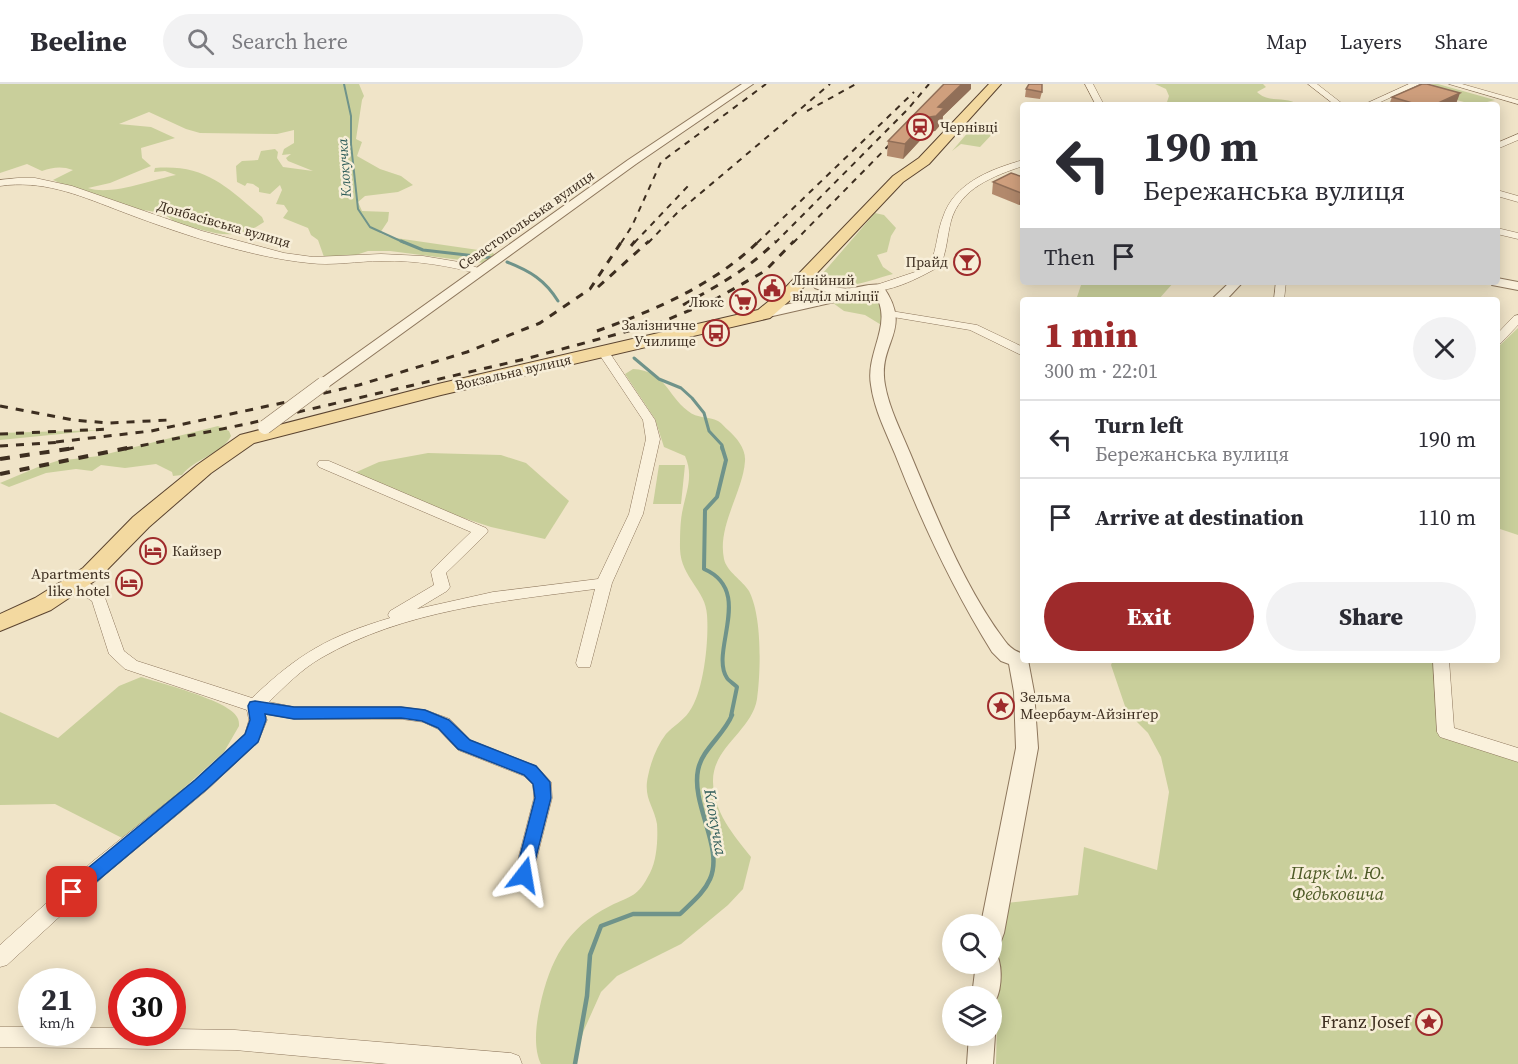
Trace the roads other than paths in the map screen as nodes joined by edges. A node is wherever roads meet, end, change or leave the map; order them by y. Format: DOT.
graph roads {
  1 [pos="748,84"];
  2 [pos="995,84"];
  3 [pos="1089,84"];
  4 [pos="1312,84"];
  5 [pos="1416,84"];
  6 [pos="1453,84"];
  7 [pos="1098,102"];
  8 [pos="1336,102"];
  9 [pos="1374,102"];
  10 [pos="1518,102"];
  11 [pos="1518,137"];
  12 [pos="1500,145"];
  13 [pos="1020,164"];
  14 [pos="0,183"];
  15 [pos="1500,186"];
  16 [pos="1518,189"];
  17 [pos="1500,194"];
  18 [pos="1518,199"];
  19 [pos="1500,232"];
  20 [pos="1518,236"];
  21 [pos="481,271"];
  22 [pos="813,278"];
  23 [pos="1500,283"];
  24 [pos="1234,285"];
  25 [pos="1518,286"];
  26 [pos="877,288"];
  27 [pos="851,294"];
  28 [pos="1221,297"];
  29 [pos="764,314"];
  30 [pos="891,314"];
  31 [pos="1518,318"];
  32 [pos="1500,338"];
  33 [pos="1020,350"];
  34 [pos="603,351"];
  35 [pos="256,433"];
  36 [pos="324,464"];
  37 [pos="76,583"];
  38 [pos="604,583"];
  39 [pos="0,623"];
  40 [pos="364,631"];
  41 [pos="1020,660"];
  42 [pos="584,663"];
  43 [pos="1021,663"];
  44 [pos="1442,663"];
  45 [pos="255,706"];
  46 [pos="1518,754"];
  47 [pos="524,875"];
  48 [pos="995,914"];
  49 [pos="0,957"];
  50 [pos="0,1037"];
  51 [pos="981,1046"];
  52 [pos="511,1064"];
  53 [pos="980,1064"];
  1 -- 21 [label="street, Севастопольська вулиця"];
  2 -- 22 [label="main road, Вокзальна вулиця"];
  3 -- 7 [label="street"];
  4 -- 8 [label="street"];
  5 -- 9 [label="street"];
  6 -- 10 [label="street"];
  11 -- 12 [label="street"];
  13 -- 26 [label="street"];
  14 -- 21 [label="street, Донбасівська вулиця"];
  15 -- 16 [label="street"];
  17 -- 18 [label="street"];
  19 -- 20 [label="street"];
  21 -- 35 [label="street, Севастопольська вулиця, bridge"];
  22 -- 27 [label="street"];
  22 -- 29 [label="main road, Вокзальна вулиця"];
  23 -- 25 [label="street"];
  24 -- 28 [label="street"];
  26 -- 27 [label="street"];
  26 -- 30 [label="street"];
  27 -- 29 [label="street"];
  29 -- 34 [label="main road, Вокзальна вулиця"];
  30 -- 33 [label="street"];
  30 -- 41 [label="street"];
  31 -- 32 [label="street"];
  34 -- 35 [label="main road, Вокзальна вулиця"];
  34 -- 38 [label="street"];
  35 -- 37 [label="main road, Вокзальна вулиця"];
  36 -- 40 [label="street"];
  37 -- 39 [label="main road, Вокзальна вулиця"];
  37 -- 45 [label="street"];
  38 -- 40 [label="street"];
  38 -- 42 [label="street"];
  40 -- 45 [label="street"];
  43 -- 48 [label="street"];
  44 -- 46 [label="street"];
  45 -- 47 [label="street"];
  45 -- 49 [label="street"];
  50 -- 52 [label="street"];
  51 -- 53 [label="street"];
}
